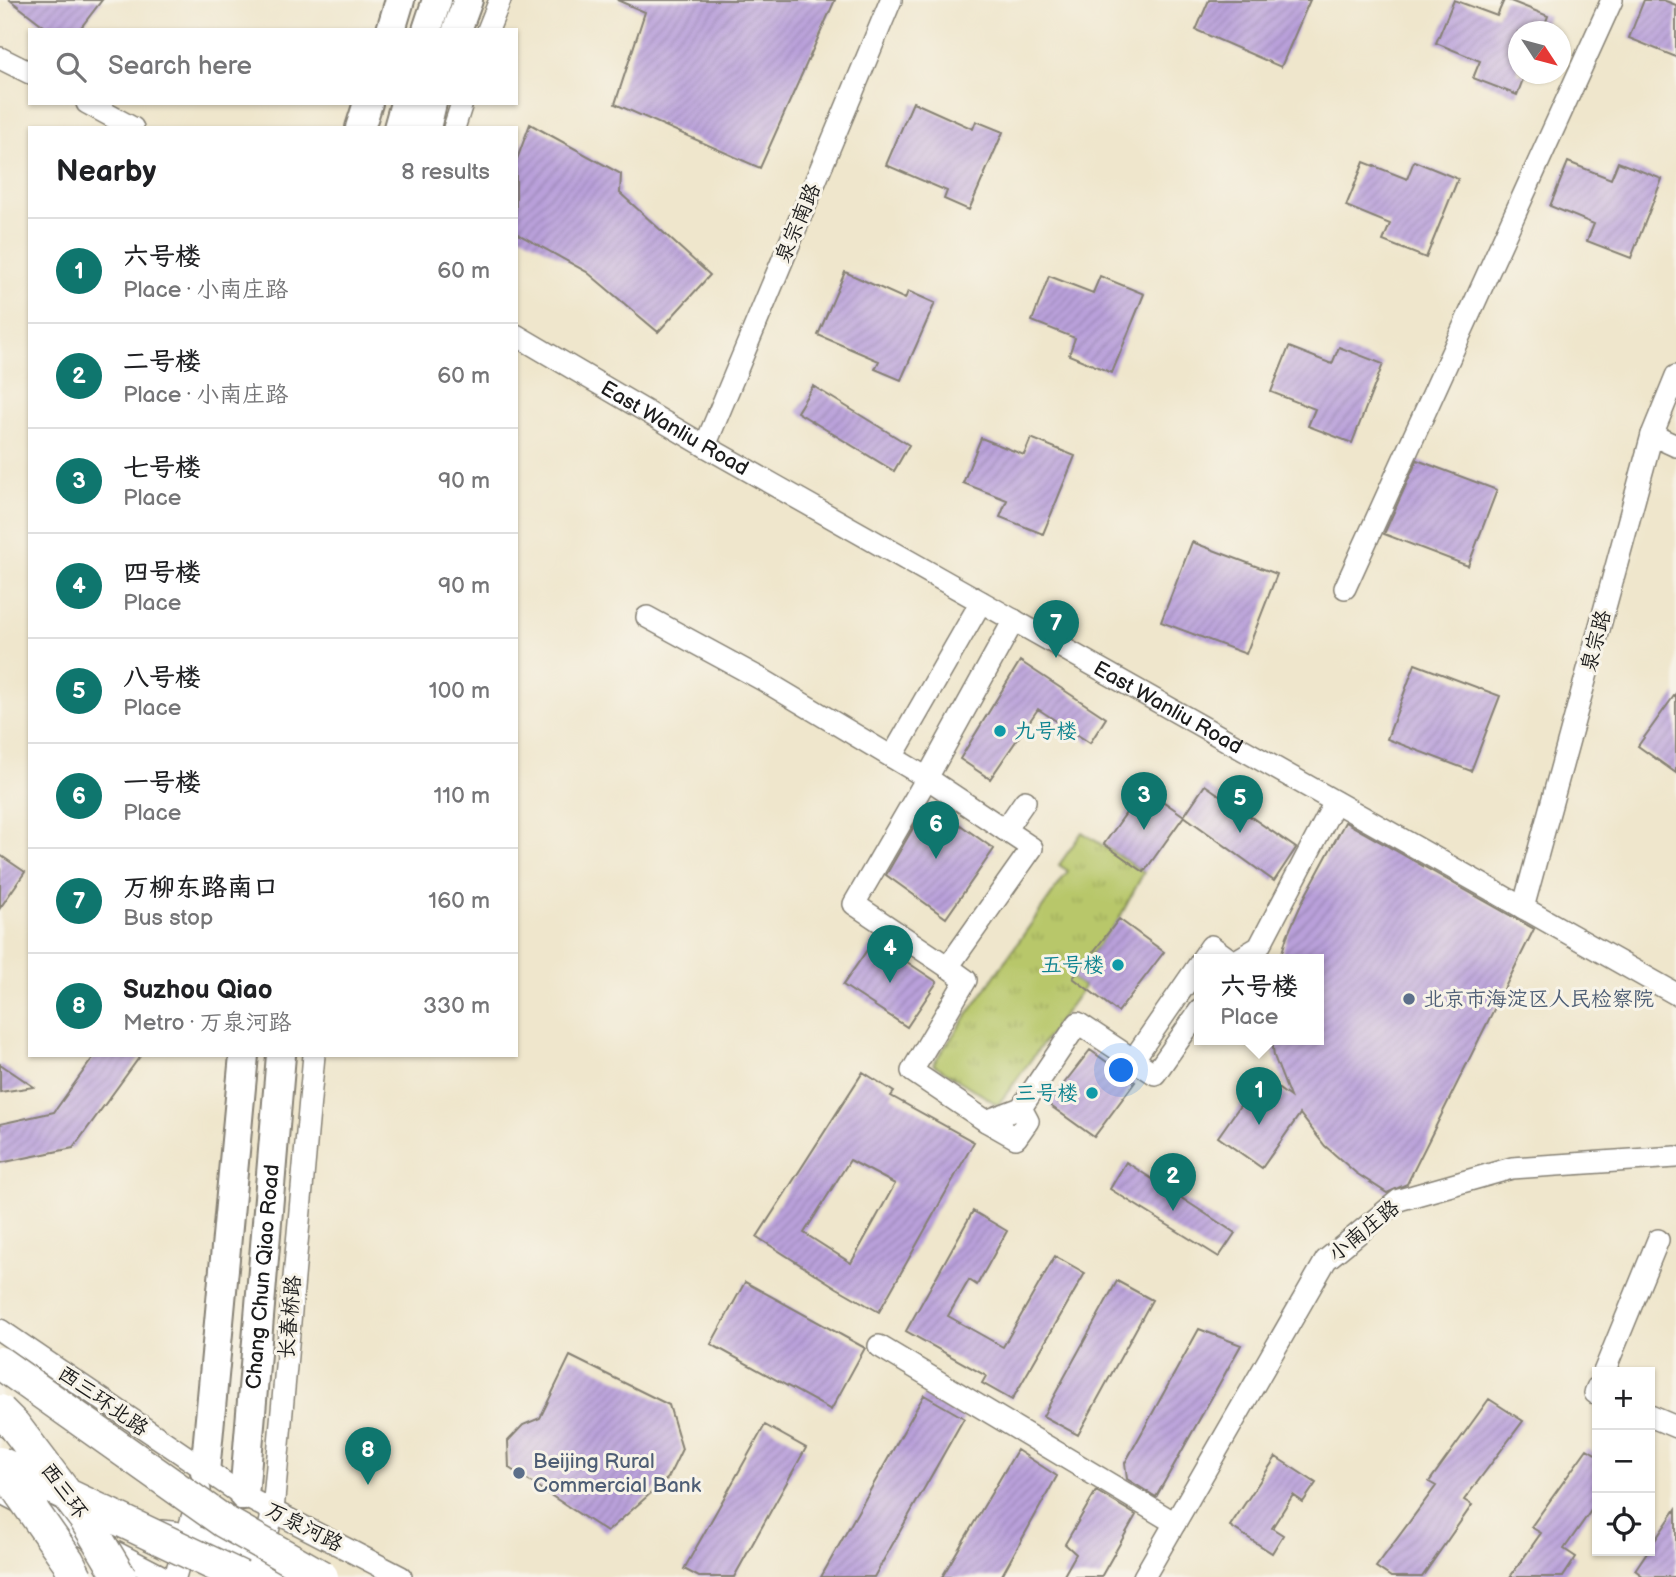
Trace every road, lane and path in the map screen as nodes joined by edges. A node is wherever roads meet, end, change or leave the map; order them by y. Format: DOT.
graph roads {
  1 [pos="400,0"];
  2 [pos="436,0"];
  3 [pos="468,0"];
  4 [pos="500,0"];
  5 [pos="891,0"];
  6 [pos="1612,0"];
  7 [pos="392,28"];
  8 [pos="427,28"];
  9 [pos="458,28"];
  10 [pos="489,28"];
  11 [pos="0,58"];
  12 [pos="28,72"];
  13 [pos="91,105"];
  14 [pos="367,105"];
  15 [pos="404,105"];
  16 [pos="432,105"];
  17 [pos="461,105"];
  18 [pos="130,126"];
  19 [pos="361,126"];
  20 [pos="399,126"];
  21 [pos="426,126"];
  22 [pos="455,126"];
  23 [pos="518,336"];
  24 [pos="1676,376"];
  25 [pos="1652,435"];
  26 [pos="705,446"];
  27 [pos="1676,446"];
  28 [pos="1345,588"];
  29 [pos="981,602"];
  30 [pos="647,617"];
  31 [pos="1014,620"];
  32 [pos="892,757"];
  33 [pos="927,778"];
  34 [pos="1026,801"];
  35 [pos="1335,802"];
  36 [pos="1005,830"];
  37 [pos="1522,908"];
  38 [pos="1206,954"];
  39 [pos="1223,954"];
  40 [pos="1247,954"];
  41 [pos="948,967"];
  42 [pos="1194,971"];
  43 [pos="1676,995"];
  44 [pos="1194,1017"];
  45 [pos="244,1057"];
  46 [pos="281,1057"];
  47 [pos="314,1057"];
  48 [pos="1133,1060"];
  49 [pos="1676,1157"];
  50 [pos="1658,1240"];
  51 [pos="0,1330"];
  52 [pos="879,1346"];
  53 [pos="0,1363"];
  54 [pos="1606,1367"];
  55 [pos="0,1411"];
  56 [pos="1655,1418"];
  57 [pos="1676,1427"];
  58 [pos="0,1464"];
  59 [pos="197,1466"];
  60 [pos="0,1493"];
  61 [pos="244,1496"];
  62 [pos="273,1511"];
  63 [pos="1175,1523"];
  64 [pos="77,1532"];
  65 [pos="182,1533"];
  66 [pos="250,1571"];
  67 [pos="76,1577"];
  68 [pos="121,1577"];
  69 [pos="163,1577"];
  70 [pos="175,1577"];
  71 [pos="282,1577"];
  72 [pos="322,1577"];
  73 [pos="401,1577"];
  74 [pos="1144,1577"];
  1 -- 7 [label="main road"];
  2 -- 8 [label="main road"];
  3 -- 9 [label="main road"];
  4 -- 10 [label="street"];
  5 -- 26 [label="street, 泉宗南路"];
  6 -- 28 [label="street"];
  11 -- 12 [label="street"];
  13 -- 18 [label="street"];
  14 -- 19 [label="main road"];
  15 -- 20 [label="main road"];
  16 -- 21 [label="main road"];
  17 -- 22 [label="street"];
  23 -- 26 [label="street, East Wanliu Road"];
  24 -- 25 [label="street, 泉宗路"];
  25 -- 27 [label="street"];
  25 -- 37 [label="street, 泉宗路"];
  26 -- 29 [label="street, East Wanliu Road"];
  29 -- 31 [label="street, East Wanliu Road"];
  29 -- 32 [label="street"];
  30 -- 32 [label="street"];
  31 -- 33 [label="street"];
  31 -- 35 [label="street, East Wanliu Road"];
  32 -- 33 [label="street"];
  33 -- 36 [label="street"];
  33 -- 41 [label="street"];
  34 -- 36 [label="street"];
  35 -- 37 [label="street, East Wanliu Road"];
  35 -- 40 [label="street"];
  36 -- 41 [label="street"];
  37 -- 43 [label="street, East Wanliu Road"];
  38 -- 39 [label="street"];
  41 -- 48 [label="street"];
  42 -- 48 [label="street"];
  44 -- 48 [label="street"];
  45 -- 59 [label="main road, Chang Chun Qiao Road"];
  46 -- 61 [label="main road, Chang Chun Qiao Road"];
  47 -- 62 [label="street, 长春桥路"];
  49 -- 63 [label="street, 小南庄路"];
  50 -- 54 [label="street"];
  51 -- 59 [label="street, 西三环北路"];
  52 -- 63 [label="street"];
  53 -- 72 [label="highway, bridge"];
  55 -- 68 [label="highway, 西三环, bridge"];
  56 -- 57 [label="street"];
  58 -- 66 [label="highway, bridge"];
  58 -- 67 [label="highway, bridge"];
  59 -- 61 [label="street, 西三环北路"];
  59 -- 65 [label="street"];
  60 -- 64 [label="street"];
  61 -- 62 [label="street, 万泉河路"];
  61 -- 66 [label="street"];
  62 -- 66 [label="street, 长春桥路"];
  62 -- 73 [label="street, 万泉河路"];
  63 -- 74 [label="street, 小南庄路"];
  64 -- 65 [label="street"];
  64 -- 68 [label="street"];
  64 -- 69 [label="street"];
  65 -- 66 [label="street"];
  65 -- 70 [label="street"];
  66 -- 71 [label="street"];
}
